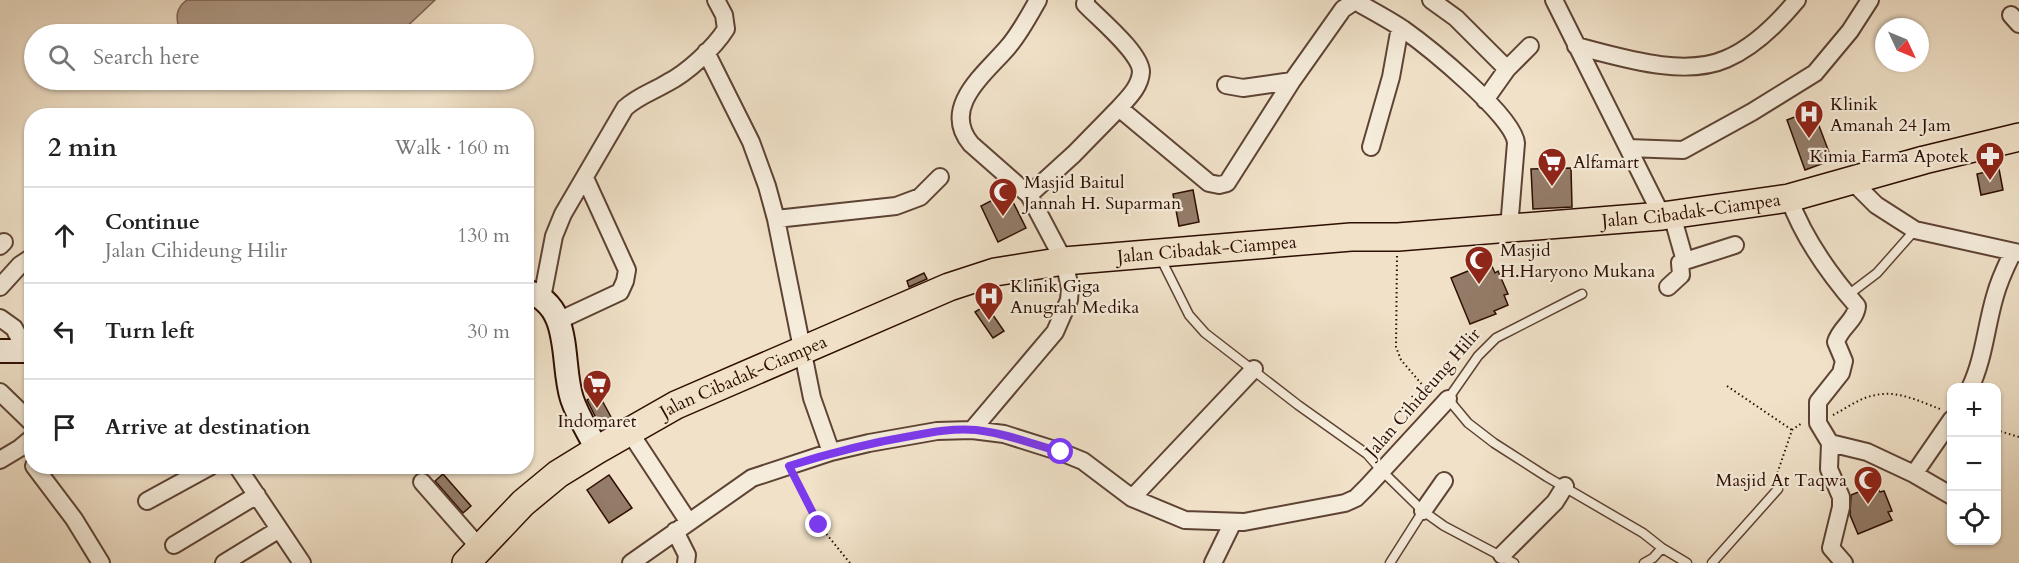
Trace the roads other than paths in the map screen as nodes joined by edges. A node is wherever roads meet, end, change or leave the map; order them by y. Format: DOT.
graph roads {
  1 [pos="716,0"];
  2 [pos="1038,0"];
  3 [pos="1086,0"];
  4 [pos="1431,0"];
  5 [pos="1554,0"];
  6 [pos="1797,0"];
  7 [pos="1870,0"];
  8 [pos="1400,27"];
  9 [pos="1530,46"];
  10 [pos="1576,46"];
  11 [pos="706,52"];
  12 [pos="1508,69"];
  13 [pos="1292,81"];
  14 [pos="1226,85"];
  15 [pos="1485,100"];
  16 [pos="1119,108"];
  17 [pos="2019,138"];
  18 [pos="1371,147"];
  19 [pos="1628,148"];
  20 [pos="940,177"];
  21 [pos="585,178"];
  22 [pos="1851,180"];
  23 [pos="1029,195"];
  24 [pos="1789,198"];
  25 [pos="1667,216"];
  26 [pos="776,219"];
  27 [pos="1509,228"];
  28 [pos="1915,230"];
  29 [pos="1735,245"];
  30 [pos="2016,253"];
  31 [pos="1158,254"];
  32 [pos="1064,261"];
  33 [pos="1685,261"];
  34 [pos="24,262"];
  35 [pos="0,287"];
  36 [pos="1668,287"];
  37 [pos="1582,294"];
  38 [pos="534,295"];
  39 [pos="1848,296"];
  40 [pos="0,318"];
  41 [pos="560,320"];
  42 [pos="24,343"];
  43 [pos="0,351"];
  44 [pos="24,351"];
  45 [pos="802,352"];
  46 [pos="1254,369"];
  47 [pos="1972,383"];
  48 [pos="0,392"];
  49 [pos="1448,399"];
  50 [pos="1947,414"];
  51 [pos="24,415"];
  52 [pos="972,430"];
  53 [pos="629,431"];
  54 [pos="1830,443"];
  55 [pos="24,444"];
  56 [pos="597,450"];
  57 [pos="831,452"];
  58 [pos="0,460"];
  59 [pos="1381,470"];
  60 [pos="40,474"];
  61 [pos="196,474"];
  62 [pos="243,474"];
  63 [pos="1914,474"];
  64 [pos="1444,481"];
  65 [pos="422,482"];
  66 [pos="1565,486"];
  67 [pos="1778,489"];
  68 [pos="1947,493"];
  69 [pos="257,495"];
  70 [pos="1132,498"];
  71 [pos="147,501"];
  72 [pos="1422,511"];
  73 [pos="1233,522"];
  74 [pos="681,526"];
  75 [pos="278,530"];
  76 [pos="174,545"];
  77 [pos="1662,548"];
  78 [pos="473,555"];
  79 [pos="1508,559"];
  80 [pos="101,563"];
  81 [pos="224,563"];
  82 [pos="302,563"];
  83 [pos="631,563"];
  84 [pos="686,563"];
  85 [pos="1213,563"];
  86 [pos="1390,563"];
  87 [pos="1644,563"];
  88 [pos="1687,563"];
  89 [pos="1712,563"];
  90 [pos="1844,563"];
  1 -- 11 [label="street"];
  2 -- 23 [label="street"];
  3 -- 16 [label="street"];
  4 -- 12 [label="street"];
  5 -- 10 [label="street"];
  6 -- 10 [label="street"];
  7 -- 19 [label="street"];
  8 -- 13 [label="street"];
  8 -- 15 [label="street"];
  8 -- 18 [label="street"];
  9 -- 12 [label="street"];
  10 -- 19 [label="street"];
  11 -- 21 [label="street"];
  11 -- 26 [label="street"];
  12 -- 15 [label="street"];
  13 -- 14 [label="street"];
  13 -- 16 [label="street"];
  15 -- 27 [label="street"];
  16 -- 23 [label="street"];
  17 -- 22 [label="highway, Jalan Cibadak-Ciampea"];
  19 -- 25 [label="street"];
  20 -- 26 [label="street"];
  21 -- 38 [label="street"];
  21 -- 41 [label="street"];
  22 -- 24 [label="highway, Jalan Cibadak-Ciampea"];
  22 -- 28 [label="street"];
  23 -- 32 [label="street"];
  24 -- 25 [label="highway, Jalan Cibadak-Ciampea"];
  24 -- 39 [label="street"];
  25 -- 27 [label="highway, Jalan Cibadak-Ciampea"];
  25 -- 33 [label="street"];
  26 -- 45 [label="street"];
  27 -- 31 [label="highway, Jalan Cibadak-Ciampea"];
  28 -- 30 [label="street"];
  28 -- 39 [label="lane"];
  29 -- 33 [label="street"];
  30 -- 47 [label="street"];
  31 -- 32 [label="highway, Jalan Cibadak-Ciampea"];
  31 -- 46 [label="lane"];
  32 -- 45 [label="highway, Jalan Cibadak-Ciampea"];
  32 -- 52 [label="street"];
  33 -- 36 [label="street"];
  34 -- 35 [label="street"];
  37 -- 49 [label="lane, Jalan Cihideung Hilir"];
  38 -- 41 [label="main road"];
  39 -- 54 [label="street"];
  40 -- 42 [label="street"];
  41 -- 56 [label="main road"];
  43 -- 44 [label="main road"];
  45 -- 53 [label="highway, Jalan Cibadak-Ciampea"];
  45 -- 57 [label="street"];
  46 -- 59 [label="lane"];
  46 -- 70 [label="street"];
  48 -- 51 [label="street"];
  49 -- 59 [label="street, Jalan Cihideung Hilir"];
  49 -- 66 [label="lane"];
  50 -- 63 [label="street"];
  52 -- 57 [label="street, Jalan Cihideung Hilir"];
  52 -- 70 [label="street, Jalan Cihideung Hilir"];
  53 -- 56 [label="highway, Jalan Cibadak-Ciampea"];
  53 -- 74 [label="street"];
  54 -- 63 [label="street"];
  54 -- 90 [label="street"];
  55 -- 58 [label="street"];
  56 -- 78 [label="highway, Jalan Cibadak-Ciampea"];
  57 -- 74 [label="street, Jalan Cihideung Hilir"];
  59 -- 72 [label="lane"];
  59 -- 73 [label="street, Jalan Cihideung Hilir"];
  60 -- 80 [label="street"];
  61 -- 71 [label="street"];
  62 -- 69 [label="street"];
  63 -- 68 [label="street"];
  64 -- 72 [label="street"];
  65 -- 78 [label="street"];
  66 -- 77 [label="lane"];
  66 -- 79 [label="street"];
  67 -- 89 [label="lane"];
  69 -- 75 [label="street"];
  69 -- 76 [label="street"];
  70 -- 73 [label="street, Jalan Cihideung Hilir"];
  72 -- 79 [label="lane"];
  72 -- 86 [label="lane"];
  73 -- 85 [label="street"];
  74 -- 83 [label="street, Jalan Cihideung Hilir"];
  74 -- 84 [label="street"];
  75 -- 81 [label="street"];
  75 -- 82 [label="street"];
  77 -- 87 [label="lane"];
  77 -- 88 [label="lane"];
}
